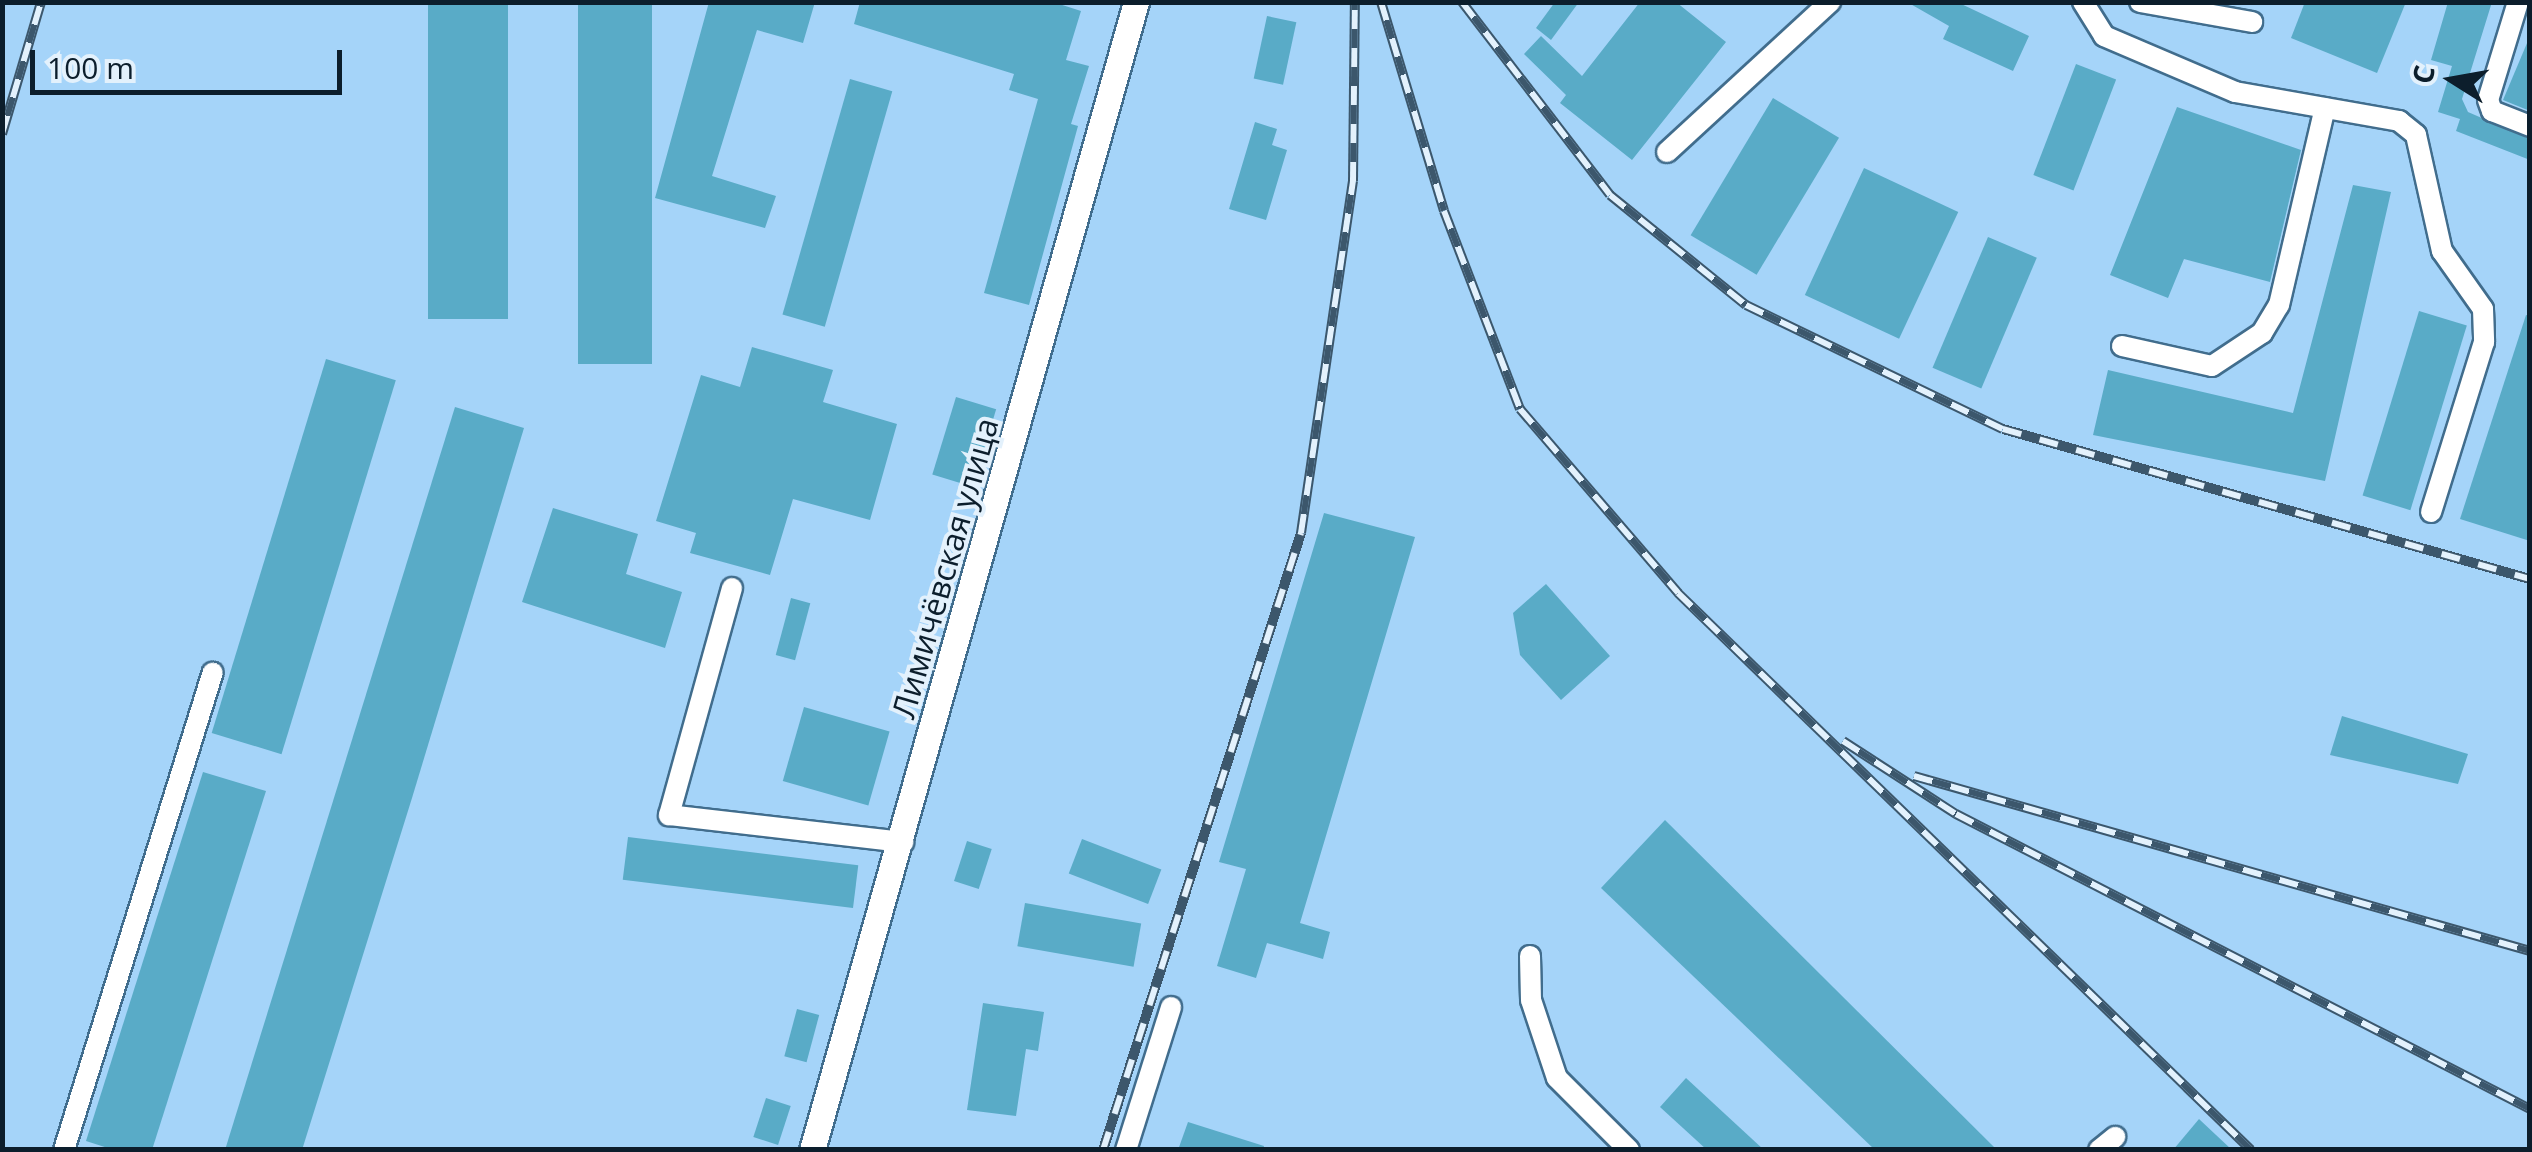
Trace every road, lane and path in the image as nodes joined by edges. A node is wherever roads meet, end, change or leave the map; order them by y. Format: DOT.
graph roads {
  1 [pos="1136,2"];
  2 [pos="1830,2"];
  3 [pos="2084,2"];
  4 [pos="2140,2"];
  5 [pos="2521,10"];
  6 [pos="2252,22"];
  7 [pos="2325,108"];
  8 [pos="2530,126"];
  9 [pos="1667,152"];
  10 [pos="2122,346"];
  11 [pos="2431,512"];
  12 [pos="732,588"];
  13 [pos="213,673"];
  14 [pos="903,842"];
  15 [pos="1530,956"];
  16 [pos="1171,1007"];
  17 [pos="64,1150"];
  18 [pos="812,1150"];
  19 [pos="1126,1150"];
  20 [pos="1630,1150"];
  1 -- 14 [label="main road, Лимичёвская улица"];
  2 -- 9 [label="lane"];
  3 -- 7 [label="lane"];
  4 -- 6 [label="lane"];
  5 -- 8 [label="lane"];
  7 -- 10 [label="lane"];
  7 -- 11 [label="lane"];
  12 -- 14 [label="lane"];
  13 -- 17 [label="lane"];
  14 -- 18 [label="main road, Лимичёвская улица"];
  15 -- 20 [label="lane"];
  16 -- 19 [label="lane"];
}
